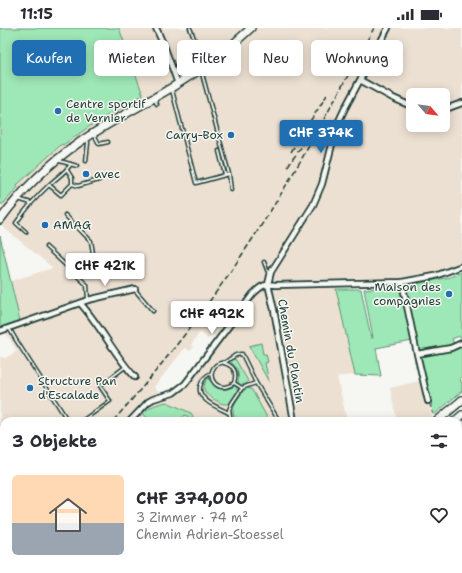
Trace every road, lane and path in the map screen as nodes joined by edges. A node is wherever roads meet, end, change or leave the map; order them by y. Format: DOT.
graph roads {
  1 [pos="156,28"];
  2 [pos="190,28"];
  3 [pos="251,28"];
  4 [pos="388,28"];
  5 [pos="194,40"];
  6 [pos="238,40"];
  7 [pos="190,76"];
  8 [pos="204,76"];
  9 [pos="360,80"];
  10 [pos="175,86"];
  11 [pos="462,103"];
  12 [pos="406,104"];
  13 [pos="450,107"];
  14 [pos="90,135"];
  15 [pos="108,142"];
  16 [pos="219,151"];
  17 [pos="57,160"];
  18 [pos="86,161"];
  19 [pos="71,164"];
  20 [pos="77,166"];
  21 [pos="67,170"];
  22 [pos="229,174"];
  23 [pos="225,175"];
  24 [pos="99,180"];
  25 [pos="72,184"];
  26 [pos="49,185"];
  27 [pos="231,190"];
  28 [pos="17,199"];
  29 [pos="31,203"];
  30 [pos="65,215"];
  31 [pos="1,217"];
  32 [pos="26,232"];
  33 [pos="46,247"];
  34 [pos="264,262"];
  35 [pos="462,266"];
  36 [pos="269,276"];
  37 [pos="79,277"];
  38 [pos="402,282"];
  39 [pos="268,284"];
  40 [pos="135,289"];
  41 [pos="88,300"];
  42 [pos="80,303"];
  43 [pos="153,311"];
  44 [pos="9,328"];
  45 [pos="0,331"];
  46 [pos="462,343"];
  47 [pos="417,354"];
  48 [pos="224,363"];
  49 [pos="125,367"];
  50 [pos="212,372"];
  51 [pos="135,377"];
  52 [pos="234,382"];
  53 [pos="256,383"];
  54 [pos="242,388"];
  55 [pos="462,400"];
  56 [pos="428,401"];
  57 [pos="229,413"];
  58 [pos="65,417"];
  59 [pos="88,417"];
  60 [pos="134,417"];
  61 [pos="230,417"];
  62 [pos="277,417"];
  63 [pos="293,417"];
  64 [pos="435,417"];
  65 [pos="436,417"];
  1 -- 10 [label="street"];
  2 -- 5 [label="lane"];
  3 -- 6 [label="main road"];
  4 -- 9 [label="street"];
  7 -- 10 [label="main road"];
  8 -- 22 [label="lane"];
  9 -- 12 [label="street"];
  9 -- 36 [label="street"];
  10 -- 14 [label="main road"];
  10 -- 23 [label="lane"];
  11 -- 13 [label="street"];
  14 -- 15 [label="lane"];
  14 -- 17 [label="main road"];
  14 -- 18 [label="lane"];
  16 -- 23 [label="lane"];
  17 -- 19 [label="lane"];
  17 -- 28 [label="main road"];
  19 -- 20 [label="lane"];
  19 -- 21 [label="lane"];
  21 -- 25 [label="lane"];
  21 -- 26 [label="lane"];
  22 -- 23 [label="lane"];
  22 -- 27 [label="lane"];
  24 -- 25 [label="lane"];
  25 -- 26 [label="lane"];
  26 -- 29 [label="lane"];
  28 -- 29 [label="lane"];
  28 -- 31 [label="main road"];
  29 -- 32 [label="lane"];
  30 -- 37 [label="lane"];
  33 -- 37 [label="lane"];
  34 -- 36 [label="lane"];
  35 -- 38 [label="street"];
  36 -- 39 [label="street"];
  37 -- 41 [label="lane"];
  38 -- 39 [label="street"];
  38 -- 47 [label="street"];
  39 -- 60 [label="street"];
  39 -- 63 [label="street, Chemin du Plantin"];
  40 -- 41 [label="street"];
  40 -- 43 [label="lane"];
  41 -- 42 [label="street"];
  42 -- 44 [label="street"];
  42 -- 49 [label="street"];
  44 -- 45 [label="street"];
  44 -- 58 [label="lane"];
  46 -- 47 [label="street"];
  47 -- 56 [label="street"];
  48 -- 50 [label="lane"];
  48 -- 52 [label="lane"];
  48 -- 53 [label="lane"];
  49 -- 51 [label="street"];
  49 -- 59 [label="lane"];
  50 -- 52 [label="lane"];
  50 -- 57 [label="lane"];
  52 -- 54 [label="lane"];
  53 -- 54 [label="lane"];
  53 -- 62 [label="lane"];
  54 -- 57 [label="lane"];
  55 -- 65 [label="main road"];
  56 -- 64 [label="path"];
  57 -- 61 [label="lane"];
}
